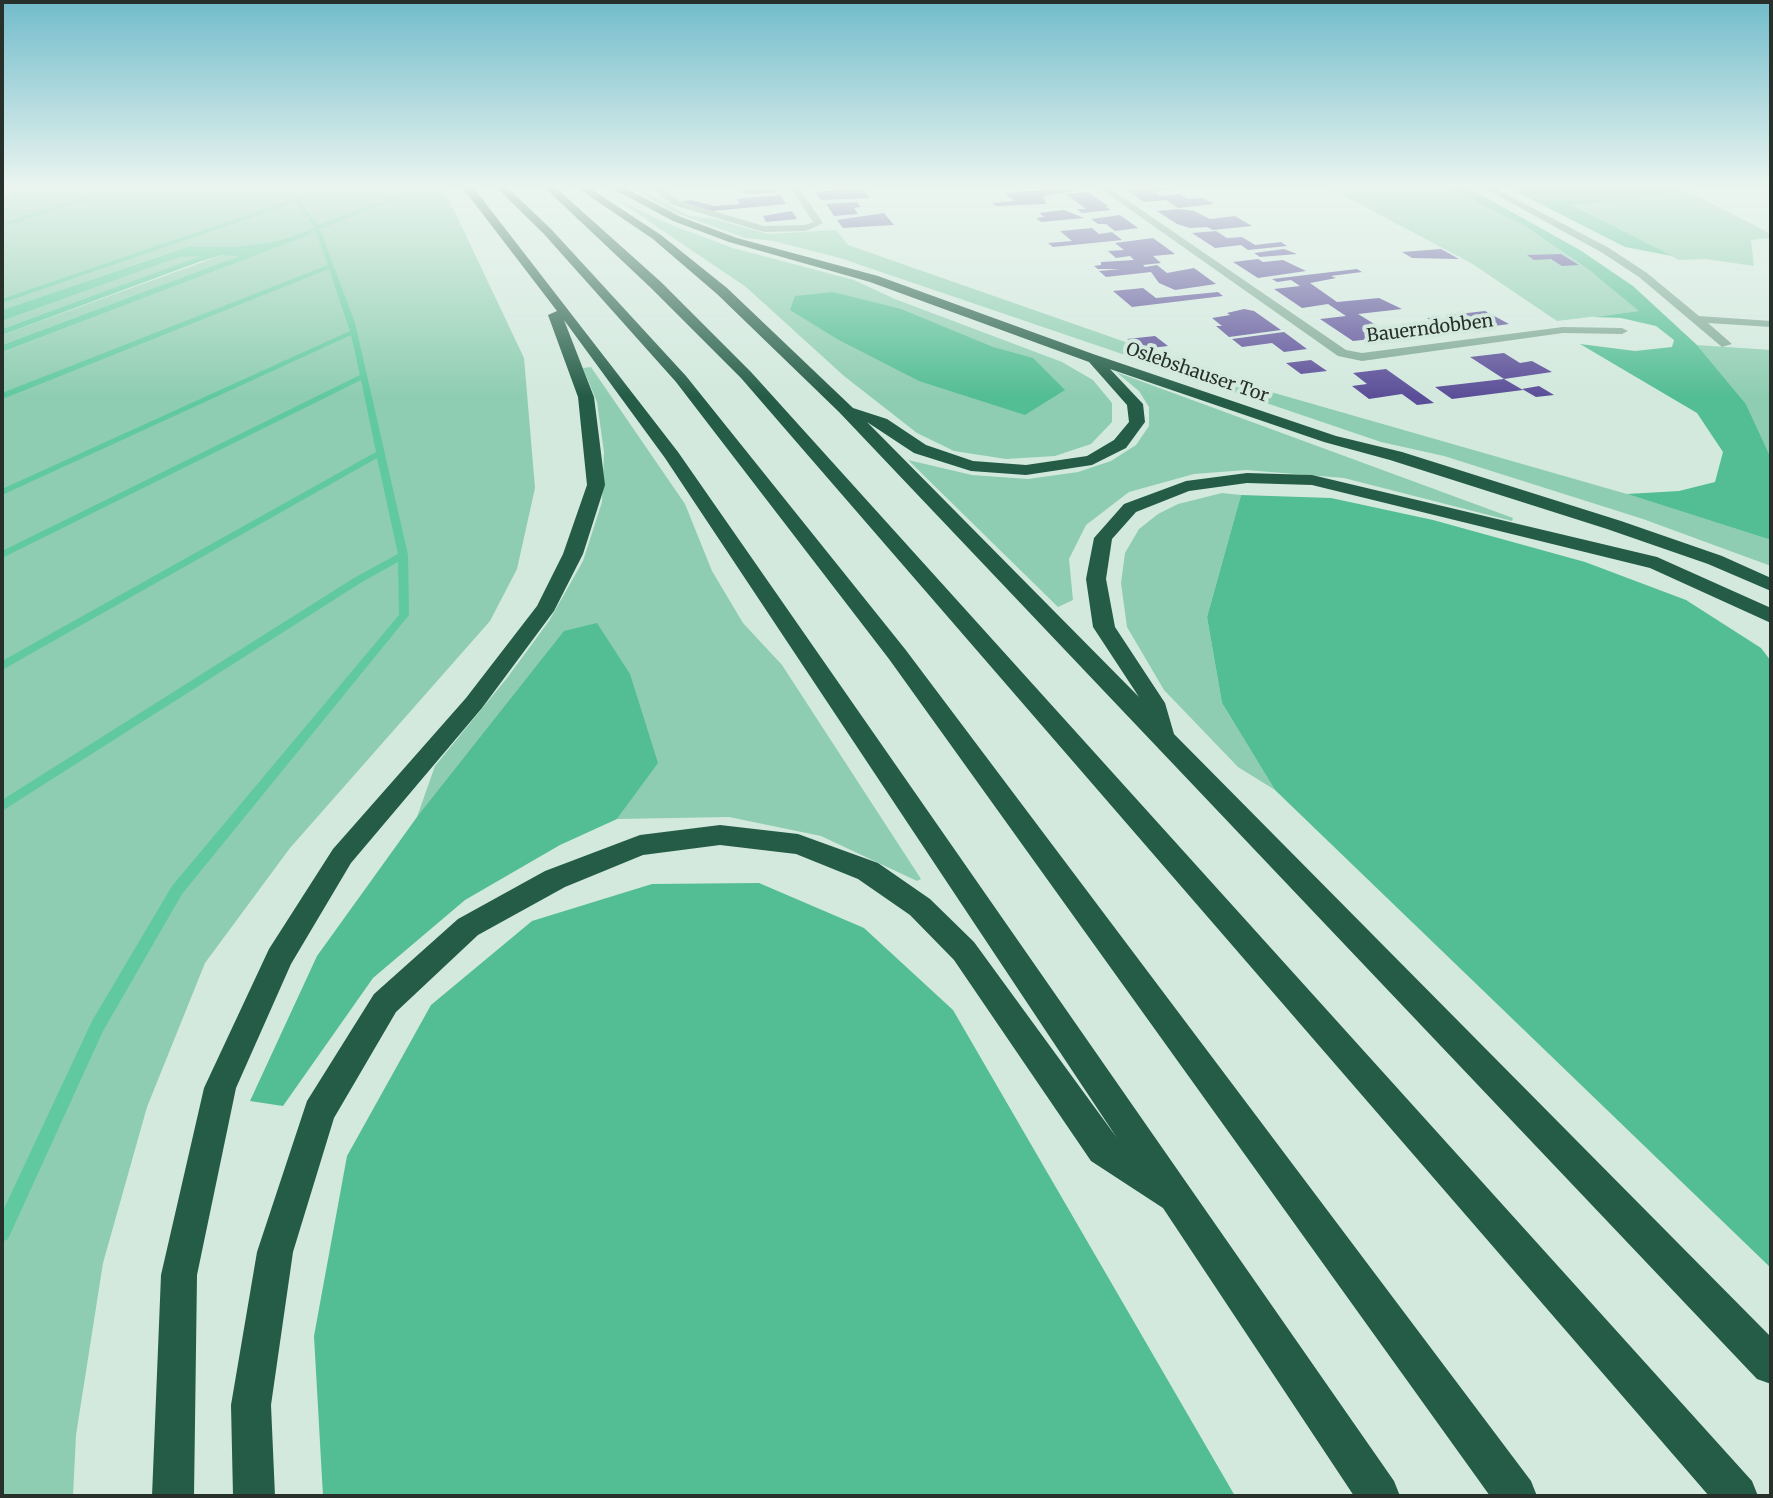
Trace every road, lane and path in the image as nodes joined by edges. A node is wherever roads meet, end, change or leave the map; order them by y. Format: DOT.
graph roads {
  1 [pos="522,257"];
  2 [pos="570,257"];
  3 [pos="625,257"];
  4 [pos="681,257"];
  5 [pos="799,257"];
  6 [pos="1203,257"];
  7 [pos="1614,257"];
  8 [pos="553,297"];
  9 [pos="1699,319"];
  10 [pos="1771,324"];
  11 [pos="1622,331"];
  12 [pos="1726,344"];
  13 [pos="1088,357"];
  14 [pos="845,409"];
  15 [pos="1330,439"];
  16 [pos="1665,566"];
  17 [pos="1771,585"];
  18 [pos="1771,617"];
  19 [pos="1164,739"];
  20 [pos="1180,1200"];
  21 [pos="1771,1365"];
  22 [pos="173,1496"];
  23 [pos="254,1496"];
  24 [pos="1379,1496"];
  25 [pos="1516,1496"];
  26 [pos="1737,1496"];
  1 -- 8 [label="highway"];
  2 -- 25 [label="highway"];
  3 -- 26 [label="highway"];
  4 -- 14 [label="highway"];
  5 -- 13 [label="highway, Oslebshauser Tor"];
  6 -- 11 [label="street, Bauerndobben"];
  7 -- 9 [label="street"];
  8 -- 20 [label="highway"];
  8 -- 22 [label="highway"];
  9 -- 10 [label="street"];
  9 -- 12 [label="street"];
  13 -- 14 [label="highway"];
  13 -- 15 [label="highway, Oslebshauser Tor"];
  14 -- 19 [label="highway"];
  15 -- 16 [label="highway"];
  15 -- 17 [label="highway, Oslebshauser Tor"];
  16 -- 18 [label="highway"];
  16 -- 19 [label="highway"];
  19 -- 21 [label="highway"];
  20 -- 23 [label="highway"];
  20 -- 24 [label="highway"];
}
